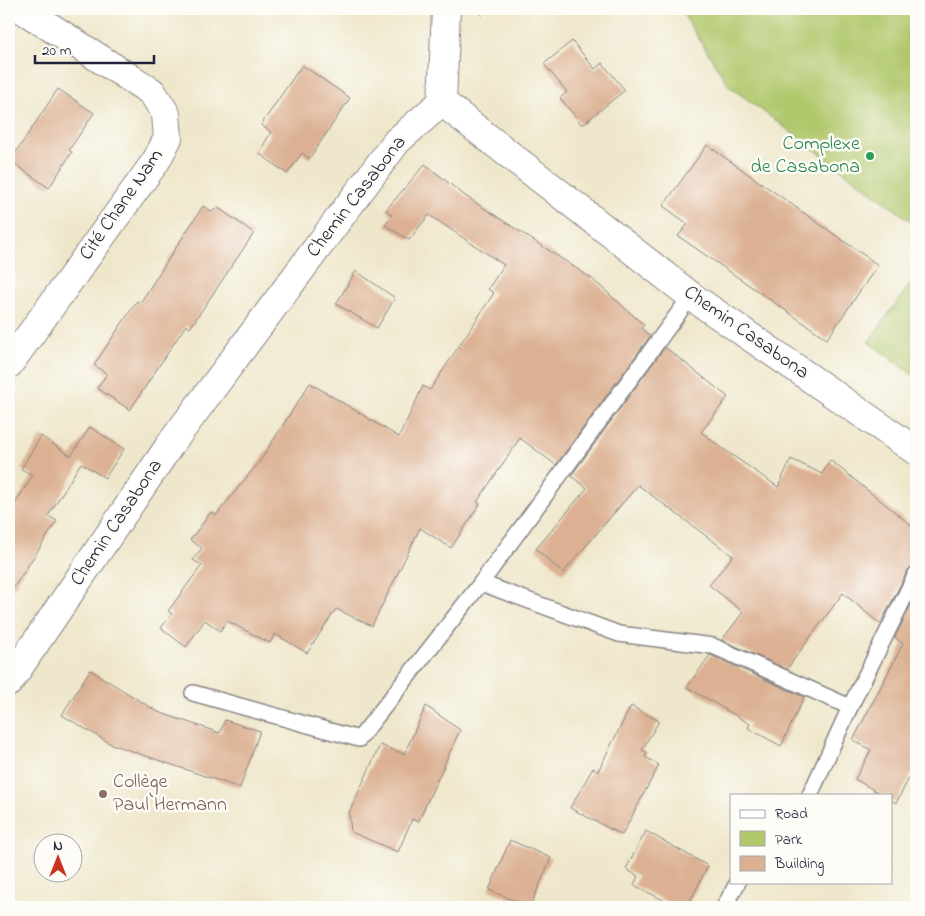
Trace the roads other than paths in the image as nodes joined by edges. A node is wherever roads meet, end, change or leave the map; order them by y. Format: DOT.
graph roads {
  1 [pos="22,9"];
  2 [pos="446,9"];
  3 [pos="442,102"];
  4 [pos="691,296"];
  5 [pos="9,364"];
  6 [pos="916,451"];
  7 [pos="916,574"];
  8 [pos="481,583"];
  9 [pos="9,682"];
  10 [pos="193,693"];
  11 [pos="850,707"];
  12 [pos="810,794"];
  13 [pos="737,884"];
  14 [pos="724,907"];
  1 -- 5 [label="street, Cité Chane Nam"];
  2 -- 3 [label="street"];
  3 -- 4 [label="street, Chemin Casabona"];
  3 -- 9 [label="street, Chemin Casabona"];
  4 -- 6 [label="street, Chemin Casabona"];
  4 -- 8 [label="lane"];
  7 -- 11 [label="lane"];
  8 -- 10 [label="lane"];
  8 -- 11 [label="lane"];
  11 -- 12 [label="lane"];
  13 -- 14 [label="lane"];
}
